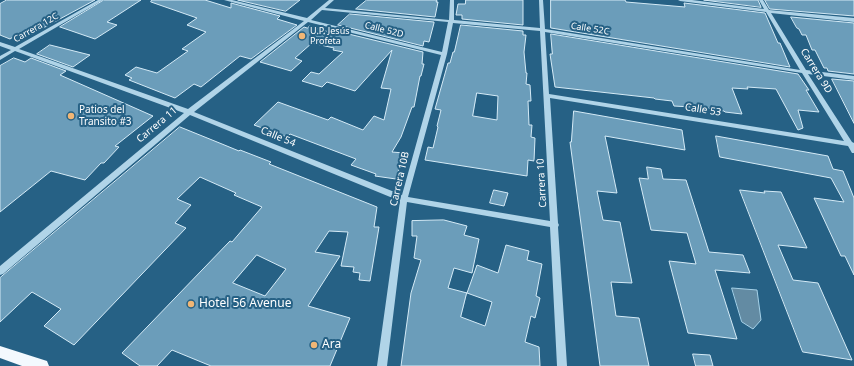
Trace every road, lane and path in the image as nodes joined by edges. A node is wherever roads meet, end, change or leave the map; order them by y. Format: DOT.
graph roads {
  1 [pos="102,0"];
  2 [pos="226,0"];
  3 [pos="332,0"];
  4 [pos="452,0"];
  5 [pos="541,0"];
  6 [pos="680,0"];
  7 [pos="761,0"];
  8 [pos="322,9"];
  9 [pos="769,12"];
  10 [pos="309,19"];
  11 [pos="451,20"];
  12 [pos="854,20"];
  13 [pos="543,30"];
  14 [pos="0,44"];
  15 [pos="14,50"];
  16 [pos="444,54"];
  17 [pos="0,58"];
  18 [pos="804,72"];
  19 [pos="854,78"];
  20 [pos="548,96"];
  21 [pos="189,112"];
  22 [pos="852,144"];
  23 [pos="854,151"];
  24 [pos="404,199"];
  25 [pos="555,225"];
  26 [pos="0,271"];
  27 [pos="0,352"];
  28 [pos="42,366"];
  29 [pos="382,366"];
  30 [pos="562,366"];
  1 -- 15 [label="street, Carrera 12C"];
  2 -- 10 [label="street, Calle 52D"];
  3 -- 8 [label="street, Carrera 11"];
  4 -- 11 [label="street, Carrera 10B"];
  5 -- 13 [label="street, Carrera 10"];
  6 -- 9 [label="street"];
  7 -- 9 [label="street, Carrera 9D"];
  8 -- 10 [label="street, Carrera 11"];
  8 -- 11 [label="street, Calle 52C"];
  9 -- 12 [label="street"];
  9 -- 18 [label="street, Carrera 9D"];
  10 -- 16 [label="street, Calle 52D"];
  10 -- 21 [label="street, Carrera 11"];
  11 -- 13 [label="street, Calle 52C"];
  11 -- 16 [label="street, Carrera 10B"];
  13 -- 18 [label="street, Calle 52C"];
  13 -- 20 [label="street, Carrera 10"];
  14 -- 15 [label="street, Calle 54"];
  15 -- 17 [label="street, Carrera 12C"];
  15 -- 21 [label="street, Calle 54"];
  16 -- 24 [label="street, Carrera 10B"];
  18 -- 19 [label="street, Calle 52C"];
  18 -- 22 [label="street, Carrera 9D"];
  20 -- 22 [label="street, Calle 53"];
  20 -- 25 [label="street, Carrera 10"];
  21 -- 24 [label="street, Calle 54"];
  21 -- 26 [label="street, Carrera 11"];
  22 -- 23 [label="street, Carrera 9D"];
  24 -- 25 [label="street, Calle 54"];
  24 -- 29 [label="street, Carrera 10B"];
  25 -- 30 [label="street, Carrera 10"];
  27 -- 28 [label="main road"];
}
